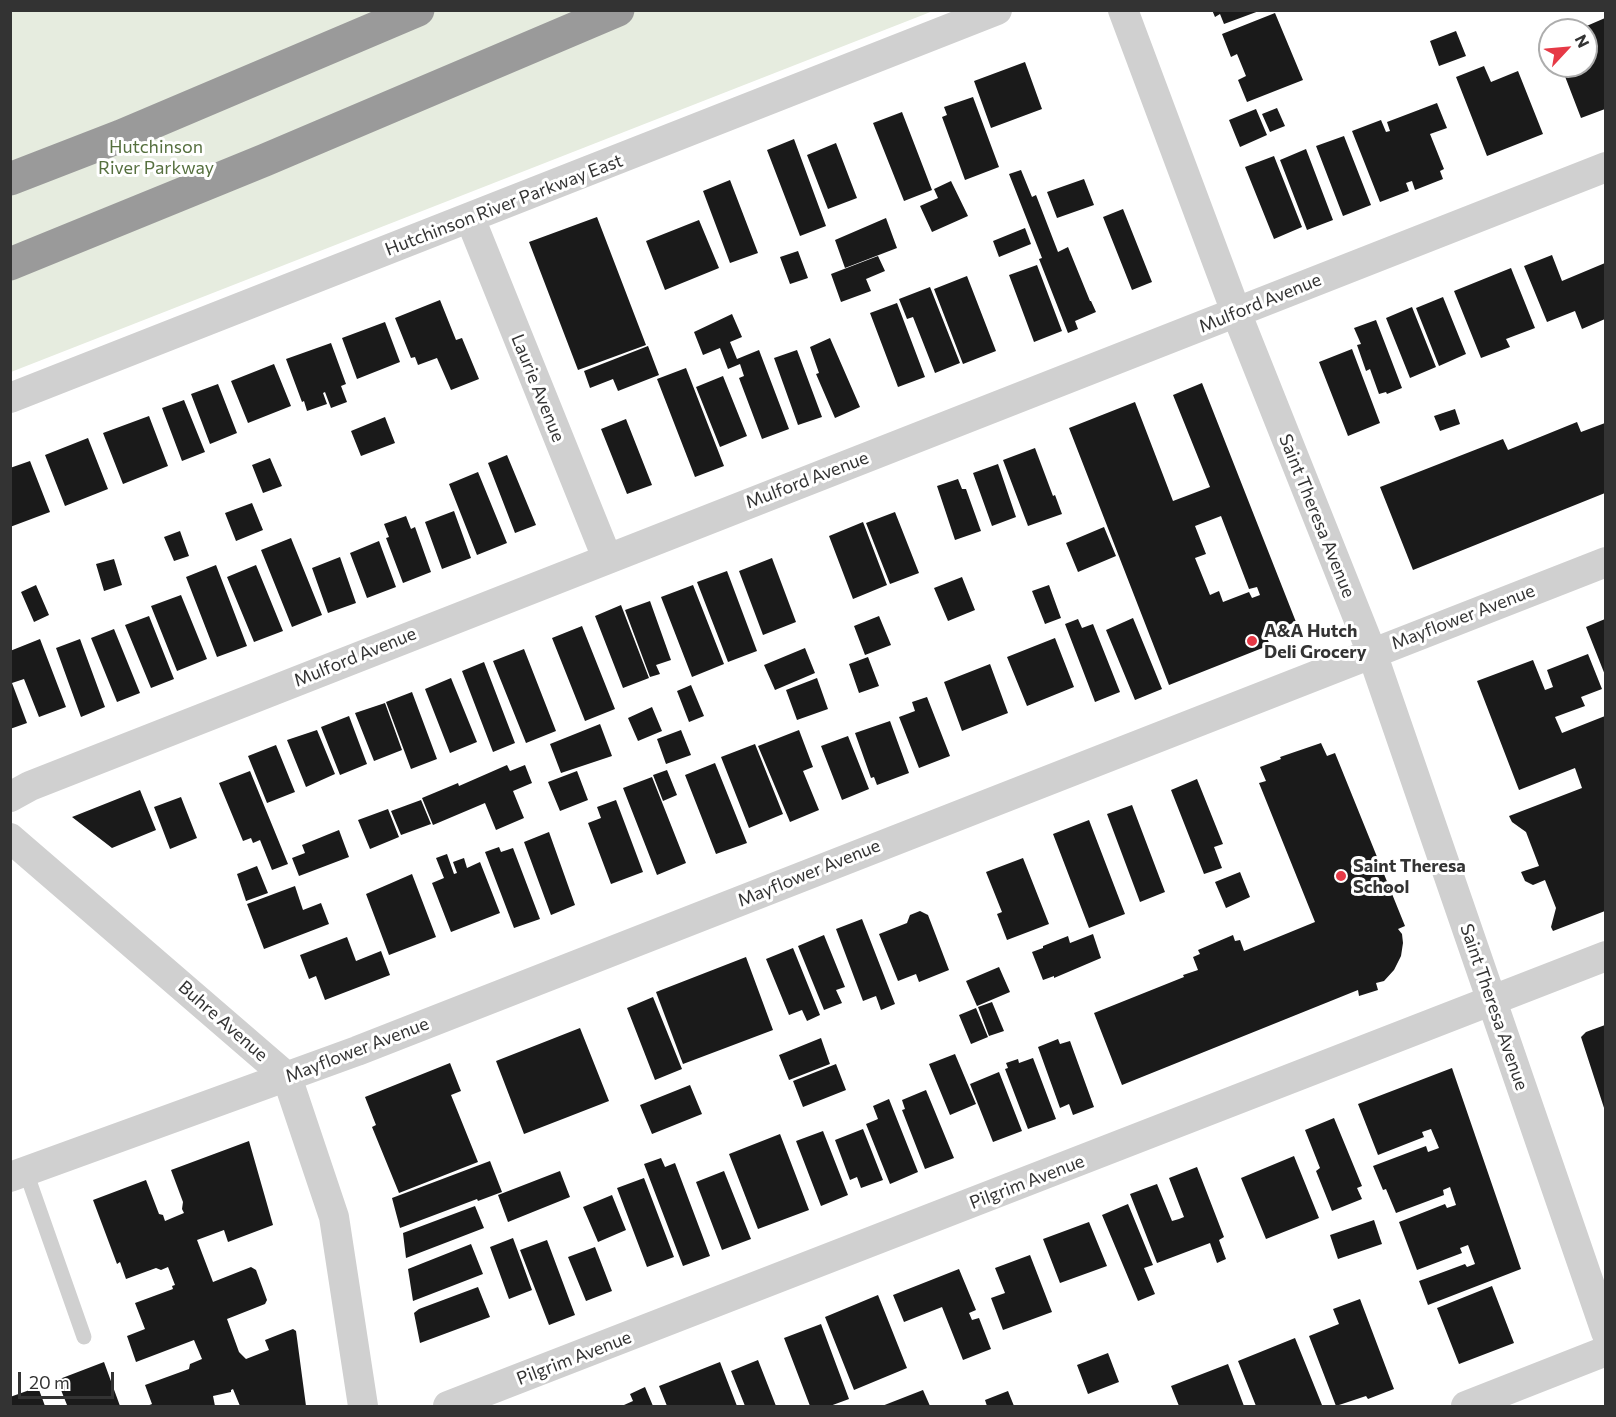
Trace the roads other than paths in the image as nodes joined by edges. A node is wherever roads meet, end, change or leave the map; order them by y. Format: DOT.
graph roads {
  1 [pos="418,10"];
  2 [pos="618,10"];
  3 [pos="997,10"];
  4 [pos="1123,10"];
  5 [pos="1605,167"];
  6 [pos="10,179"];
  7 [pos="470,218"];
  8 [pos="10,264"];
  9 [pos="1236,312"];
  10 [pos="10,398"];
  11 [pos="607,558"];
  12 [pos="1605,562"];
  13 [pos="1372,653"];
  14 [pos="10,797"];
  15 [pos="10,838"];
  16 [pos="1605,956"];
  17 [pos="1492,1000"];
  18 [pos="287,1077"];
  19 [pos="18,1174"];
  20 [pos="1605,1332"];
  21 [pos="84,1337"];
  22 [pos="1605,1351"];
  23 [pos="363,1407"];
  24 [pos="448,1407"];
  25 [pos="1466,1407"];
  1 -- 6 [label="highway"];
  2 -- 8 [label="highway"];
  3 -- 7 [label="street, Hutchinson River Parkway East"];
  4 -- 9 [label="street, Saint Theresa Avenue"];
  5 -- 9 [label="street, Mulford Avenue"];
  7 -- 10 [label="street, Hutchinson River Parkway East"];
  7 -- 11 [label="street, Laurie Avenue"];
  9 -- 11 [label="street, Mulford Avenue"];
  9 -- 13 [label="street, Saint Theresa Avenue"];
  11 -- 14 [label="street, Mulford Avenue"];
  12 -- 13 [label="street, Mayflower Avenue"];
  13 -- 17 [label="street, Saint Theresa Avenue"];
  13 -- 18 [label="street, Mayflower Avenue"];
  15 -- 18 [label="street, Buhre Avenue"];
  16 -- 17 [label="street, Pilgrim Avenue"];
  17 -- 20 [label="street, Saint Theresa Avenue"];
  17 -- 24 [label="street, Pilgrim Avenue"];
  18 -- 19 [label="street, Mayflower Avenue"];
  18 -- 23 [label="street"];
  19 -- 21 [label="lane"];
  22 -- 25 [label="street"];
}
